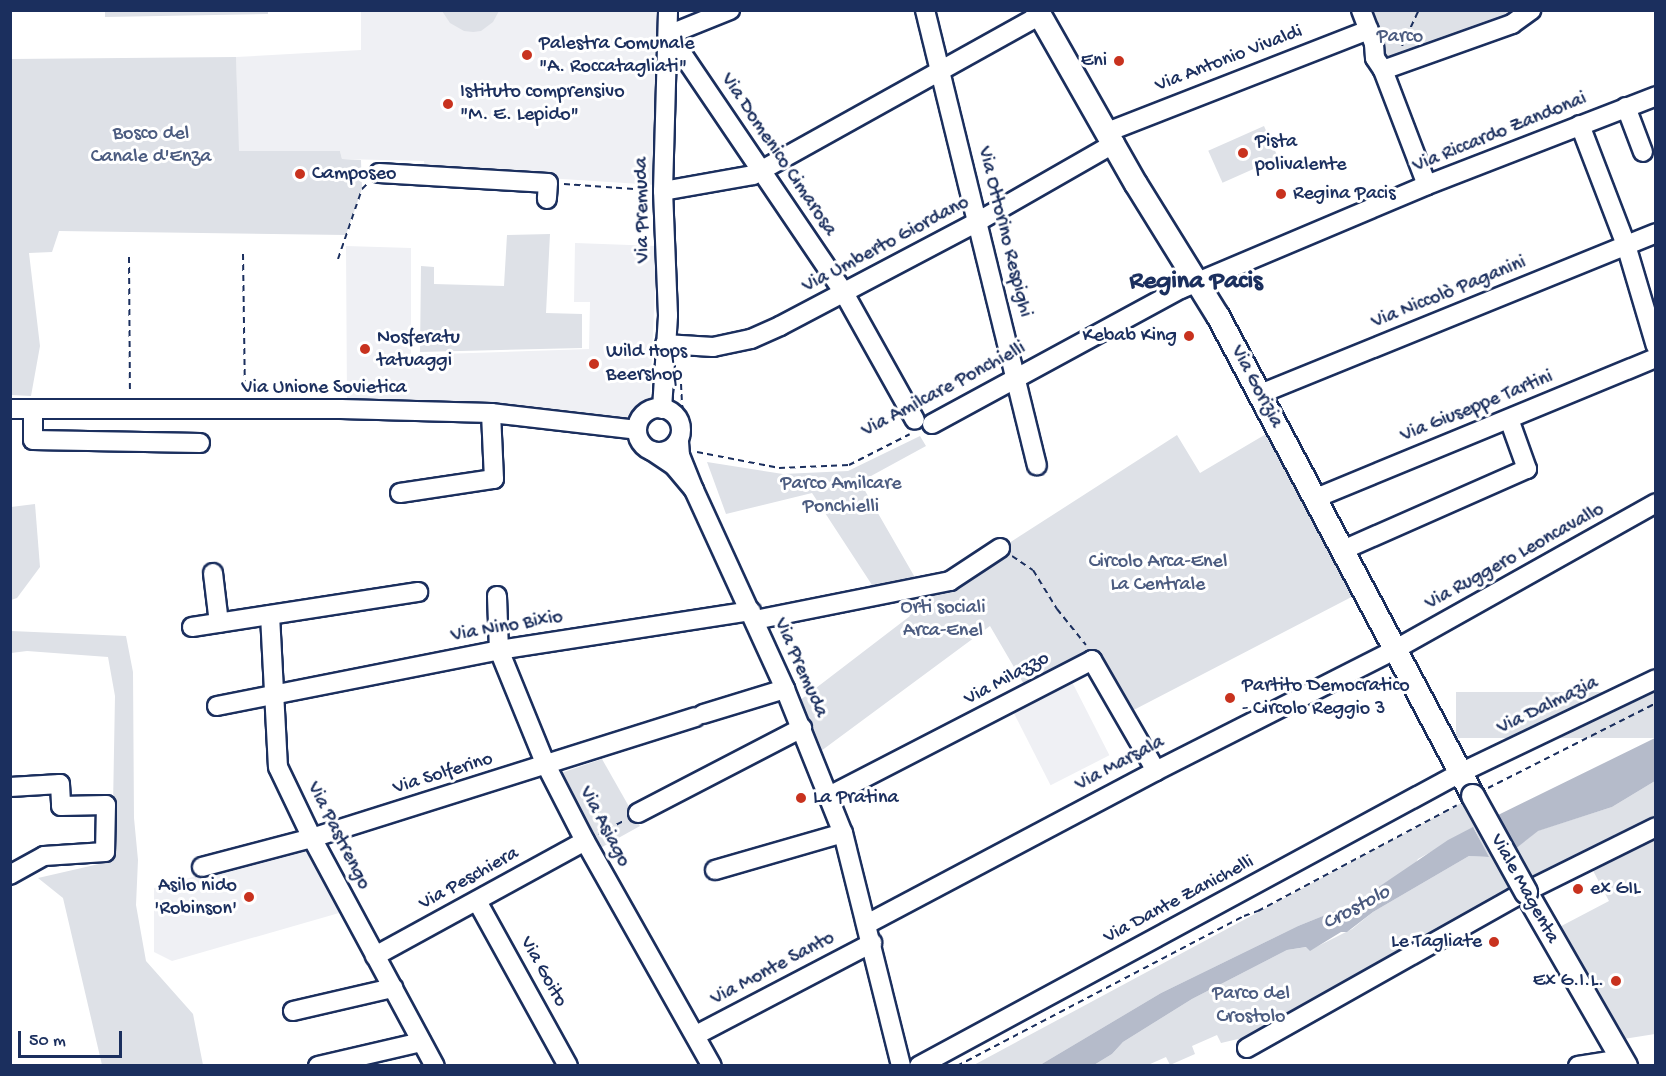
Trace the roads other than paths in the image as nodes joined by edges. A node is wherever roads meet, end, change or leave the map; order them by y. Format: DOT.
graph roads {
  1 [pos="668,10"];
  2 [pos="730,10"];
  3 [pos="925,10"];
  4 [pos="1361,10"];
  5 [pos="1531,10"];
  6 [pos="1038,13"];
  7 [pos="1369,30"];
  8 [pos="668,35"];
  9 [pos="667,58"];
  10 [pos="1390,68"];
  11 [pos="940,72"];
  12 [pos="1656,96"];
  13 [pos="1626,107"];
  14 [pos="1580,125"];
  15 [pos="1111,137"];
  16 [pos="1643,152"];
  17 [pos="762,170"];
  18 [pos="379,173"];
  19 [pos="1427,185"];
  20 [pos="548,191"];
  21 [pos="663,191"];
  22 [pos="977,222"];
  23 [pos="1656,232"];
  24 [pos="1626,244"];
  25 [pos="1196,283"];
  26 [pos="844,292"];
  27 [pos="665,344"];
  28 [pos="1656,346"];
  29 [pos="1656,358"];
  30 [pos="1017,377"];
  31 [pos="1260,394"];
  32 [pos="662,408"];
  33 [pos="10,410"];
  34 [pos="33,410"];
  35 [pos="131,410"];
  36 [pos="491,413"];
  37 [pos="1509,419"];
  38 [pos="924,422"];
  39 [pos="637,430"];
  40 [pos="688,438"];
  41 [pos="130,441"];
  42 [pos="200,442"];
  43 [pos="652,451"];
  44 [pos="1037,465"];
  45 [pos="694,490"];
  46 [pos="400,493"];
  47 [pos="1316,498"];
  48 [pos="1656,503"];
  49 [pos="1000,548"];
  50 [pos="1343,550"];
  51 [pos="213,573"];
  52 [pos="418,592"];
  53 [pos="497,596"];
  54 [pos="270,615"];
  55 [pos="753,615"];
  56 [pos="219,623"];
  57 [pos="192,627"];
  58 [pos="1396,649"];
  59 [pos="499,650"];
  60 [pos="1656,679"];
  61 [pos="785,689"];
  62 [pos="273,696"];
  63 [pos="217,706"];
  64 [pos="802,728"];
  65 [pos="546,765"];
  66 [pos="1156,771"];
  67 [pos="1460,773"];
  68 [pos="10,787"];
  69 [pos="829,796"];
  70 [pos="638,813"];
  71 [pos="1656,827"];
  72 [pos="843,833"];
  73 [pos="312,838"];
  74 [pos="585,841"];
  75 [pos="202,867"];
  76 [pos="715,870"];
  77 [pos="10,874"];
  78 [pos="1526,892"];
  79 [pos="477,901"];
  80 [pos="867,924"];
  81 [pos="872,943"];
  82 [pos="375,956"];
  83 [pos="393,988"];
  84 [pos="293,1011"];
  85 [pos="696,1035"];
  86 [pos="421,1042"];
  87 [pos="1247,1048"];
  88 [pos="356,1061"];
  89 [pos="1624,1062"];
  90 [pos="318,1065"];
  91 [pos="435,1065"];
  92 [pos="568,1065"];
  93 [pos="712,1065"];
  94 [pos="901,1065"];
  95 [pos="919,1065"];
  96 [pos="1578,1065"];
  1 -- 8 [label="street, Via Premuda"];
  2 -- 8 [label="street"];
  3 -- 11 [label="street, Via Ottorino Respighi"];
  4 -- 7 [label="street"];
  5 -- 10 [label="street"];
  6 -- 11 [label="street"];
  6 -- 15 [label="main road, Via Gorizia"];
  7 -- 10 [label="street"];
  7 -- 15 [label="street, Via Antonio Vivaldi"];
  8 -- 9 [label="street, Via Premuda"];
  9 -- 17 [label="street, Via Domenico Cimarosa"];
  9 -- 21 [label="street, Via Premuda"];
  10 -- 19 [label="street"];
  11 -- 17 [label="street"];
  11 -- 22 [label="street, Via Ottorino Respighi"];
  12 -- 13 [label="street, Via Riccardo Zandonai"];
  13 -- 14 [label="street, Via Riccardo Zandonai"];
  13 -- 16 [label="street"];
  14 -- 19 [label="street, Via Riccardo Zandonai"];
  14 -- 24 [label="street"];
  15 -- 22 [label="street, Via Umberto Giordano"];
  15 -- 25 [label="main road, Via Gorizia"];
  17 -- 21 [label="street"];
  17 -- 26 [label="street, Via Domenico Cimarosa"];
  18 -- 20 [label="street"];
  19 -- 25 [label="street, Via Riccardo Zandonai"];
  21 -- 27 [label="street, Via Premuda"];
  22 -- 26 [label="street, Via Umberto Giordano"];
  22 -- 30 [label="street, Via Ottorino Respighi"];
  23 -- 24 [label="street, Via Niccolò Paganini"];
  24 -- 28 [label="street"];
  24 -- 31 [label="street, Via Niccolò Paganini"];
  25 -- 30 [label="street, Via Amilcare Ponchielli"];
  25 -- 31 [label="main road, Via Gorizia"];
  26 -- 27 [label="street, Via Umberto Giordano"];
  26 -- 38 [label="street, Via Domenico Cimarosa"];
  27 -- 32 [label="street, Via Premuda"];
  29 -- 37 [label="street, Via Giuseppe Tartini"];
  30 -- 38 [label="street, Via Amilcare Ponchielli"];
  30 -- 44 [label="street, Via Ottorino Respighi"];
  31 -- 47 [label="main road, Via Gorizia"];
  32 -- 39 [label="street"];
  32 -- 40 [label="street, Via Premuda"];
  33 -- 34 [label="street, Via Unione Sovietica"];
  34 -- 35 [label="street, Via Unione Sovietica"];
  34 -- 41 [label="street"];
  35 -- 36 [label="street, Via Unione Sovietica"];
  35 -- 41 [label="street"];
  36 -- 39 [label="street, Via Unione Sovietica"];
  36 -- 46 [label="street"];
  37 -- 47 [label="street, Via Giuseppe Tartini"];
  37 -- 50 [label="street"];
  39 -- 43 [label="street, Via Premuda"];
  40 -- 43 [label="street"];
  40 -- 45 [label="street, Via Premuda"];
  41 -- 42 [label="street"];
  43 -- 45 [label="street, Via Premuda"];
  45 -- 55 [label="street, Via Premuda"];
  47 -- 50 [label="main road, Via Gorizia"];
  48 -- 58 [label="street, Via Ruggero Leoncavallo"];
  49 -- 55 [label="street, Via Nino Bixio"];
  50 -- 58 [label="main road, Via Gorizia"];
  51 -- 56 [label="street"];
  52 -- 54 [label="street"];
  53 -- 59 [label="street, Via Asiago"];
  54 -- 56 [label="street"];
  54 -- 62 [label="street"];
  55 -- 59 [label="street, Via Nino Bixio"];
  55 -- 61 [label="street, Via Premuda"];
  56 -- 57 [label="street"];
  58 -- 66 [label="street, Via Marsala"];
  58 -- 67 [label="main road, Via Gorizia"];
  59 -- 62 [label="street, Via Nino Bixio"];
  59 -- 65 [label="street, Via Asiago"];
  60 -- 67 [label="street, Via Dalmazia"];
  61 -- 64 [label="street, Via Premuda"];
  61 -- 65 [label="street, Via Solferino"];
  62 -- 63 [label="street, Via Nino Bixio"];
  62 -- 73 [label="street, Via Pastrengo"];
  64 -- 69 [label="street, Via Premuda"];
  64 -- 70 [label="street"];
  65 -- 73 [label="street, Via Solferino"];
  65 -- 74 [label="street, Via Asiago"];
  66 -- 69 [label="street, Via Milazzo"];
  66 -- 80 [label="street, Via Marsala"];
  67 -- 78 [label="main road, Viale Magenta, bridge"];
  67 -- 95 [label="street, Via Dante Zanichelli"];
  68 -- 77 [label="street"];
  69 -- 72 [label="street, Via Premuda"];
  71 -- 78 [label="street"];
  72 -- 76 [label="street"];
  72 -- 80 [label="street, Via Premuda"];
  73 -- 75 [label="street, Via Solferino"];
  73 -- 82 [label="street, Via Pastrengo"];
  74 -- 79 [label="street, Via Peschiera"];
  74 -- 85 [label="street, Via Asiago"];
  78 -- 87 [label="street"];
  78 -- 89 [label="main road, Viale Magenta"];
  79 -- 82 [label="street, Via Peschiera"];
  79 -- 92 [label="street, Via Goito"];
  80 -- 81 [label="street, Via Premuda"];
  81 -- 85 [label="street, Via Monte Santo"];
  81 -- 94 [label="street, Via Premuda"];
  82 -- 83 [label="street, Via Pastrengo"];
  83 -- 84 [label="street"];
  83 -- 86 [label="street, Via Pastrengo"];
  85 -- 93 [label="street, Via Asiago"];
  86 -- 88 [label="street"];
  86 -- 91 [label="street, Via Pastrengo"];
  88 -- 90 [label="street"];
  89 -- 96 [label="street"];
}
